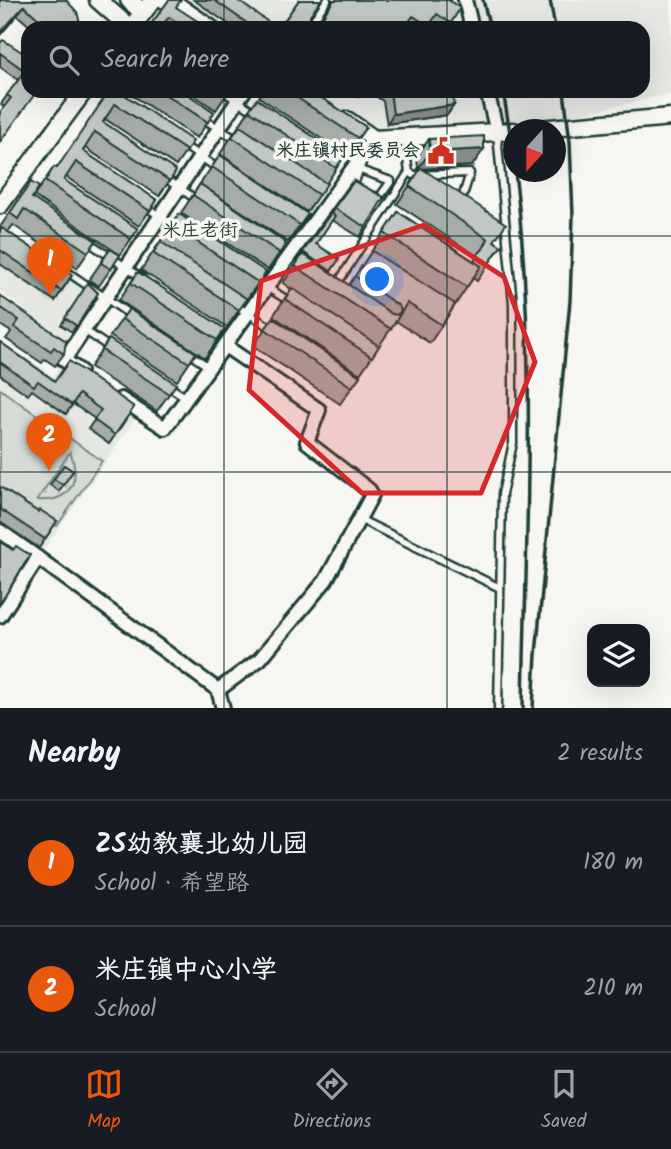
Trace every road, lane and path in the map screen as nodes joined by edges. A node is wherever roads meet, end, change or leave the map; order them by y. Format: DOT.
graph roads {
  1 [pos="98,0"];
  2 [pos="129,0"];
  3 [pos="169,0"];
  4 [pos="327,0"];
  5 [pos="465,0"];
  6 [pos="148,6"];
  7 [pos="123,21"];
  8 [pos="136,21"];
  9 [pos="200,21"];
  10 [pos="313,21"];
  11 [pos="470,21"];
  12 [pos="80,98"];
  13 [pos="240,98"];
  14 [pos="243,98"];
  15 [pos="490,98"];
  16 [pos="333,111"];
  17 [pos="196,113"];
  18 [pos="260,115"];
  19 [pos="671,117"];
  20 [pos="503,127"];
  21 [pos="566,127"];
  22 [pos="219,128"];
  23 [pos="503,132"];
  24 [pos="403,137"];
  25 [pos="178,141"];
  26 [pos="241,143"];
  27 [pos="370,145"];
  28 [pos="200,156"];
  29 [pos="349,170"];
  30 [pos="222,171"];
  31 [pos="158,174"];
  32 [pos="412,174"];
  33 [pos="507,182"];
  34 [pos="426,183"];
  35 [pos="179,188"];
  36 [pos="449,198"];
  37 [pos="139,202"];
  38 [pos="201,202"];
  39 [pos="0,205"];
  40 [pos="385,209"];
  41 [pos="160,216"];
  42 [pos="395,216"];
  43 [pos="181,230"];
  44 [pos="81,237"];
  45 [pos="356,253"];
  46 [pos="368,260"];
  47 [pos="54,263"];
  48 [pos="126,267"];
  49 [pos="246,273"];
  50 [pos="341,278"];
  51 [pos="147,281"];
  52 [pos="267,288"];
  53 [pos="106,298"];
  54 [pos="227,299"];
  55 [pos="300,309"];
  56 [pos="248,314"];
  57 [pos="140,321"];
  58 [pos="84,330"];
  59 [pos="282,335"];
  60 [pos="226,338"];
  61 [pos="186,352"];
  62 [pos="118,353"];
  63 [pos="209,367"];
  64 [pos="86,375"];
  65 [pos="164,383"];
  66 [pos="108,389"];
  67 [pos="187,398"];
  68 [pos="359,519"];
  69 [pos="0,531"];
  70 [pos="38,558"];
  71 [pos="500,588"];
  72 [pos="0,616"];
  73 [pos="218,690"];
  74 [pos="223,708"];
  75 [pos="498,708"];
  1 -- 7 [label="main road"];
  2 -- 6 [label="main road"];
  3 -- 9 [label="main road"];
  4 -- 10 [label="lane"];
  5 -- 11 [label="street"];
  6 -- 8 [label="main road"];
  12 -- 39 [label="main road"];
  13 -- 22 [label="street"];
  14 -- 18 [label="lane"];
  15 -- 20 [label="street"];
  16 -- 27 [label="main road"];
  17 -- 22 [label="lane"];
  19 -- 21 [label="main road"];
  22 -- 26 [label="lane"];
  22 -- 28 [label="street"];
  23 -- 24 [label="main road"];
  24 -- 27 [label="main road"];
  24 -- 32 [label="lane"];
  25 -- 28 [label="lane"];
  27 -- 29 [label="street"];
  28 -- 30 [label="lane"];
  28 -- 35 [label="street"];
  29 -- 29 [label="lane"];
  29 -- 52 [label="street"];
  31 -- 35 [label="lane"];
  32 -- 34 [label="lane"];
  32 -- 36 [label="lane"];
  32 -- 40 [label="lane"];
  33 -- 71 [label="lane"];
  35 -- 38 [label="lane"];
  35 -- 41 [label="street"];
  37 -- 41 [label="lane"];
  40 -- 42 [label="lane"];
  40 -- 45 [label="lane"];
  41 -- 43 [label="lane"];
  41 -- 48 [label="street"];
  44 -- 48 [label="lane"];
  45 -- 46 [label="lane"];
  45 -- 50 [label="lane"];
  47 -- 53 [label="lane"];
  48 -- 51 [label="lane"];
  48 -- 53 [label="street"];
  49 -- 52 [label="lane"];
  52 -- 55 [label="lane"];
  52 -- 56 [label="street"];
  53 -- 57 [label="lane"];
  53 -- 58 [label="street"];
  54 -- 56 [label="lane"];
  56 -- 59 [label="lane"];
  56 -- 60 [label="street"];
  58 -- 62 [label="lane"];
  58 -- 64 [label="street"];
  60 -- 63 [label="street"];
  60 -- 68 [label="street"];
  61 -- 63 [label="lane"];
  63 -- 67 [label="street"];
  65 -- 67 [label="lane"];
  66 -- 67 [label="street"];
  68 -- 71 [label="lane"];
  68 -- 73 [label="street"];
  69 -- 70 [label="street"];
  70 -- 72 [label="street"];
  70 -- 73 [label="street"];
  71 -- 75 [label="lane"];
  73 -- 74 [label="street"];
}
